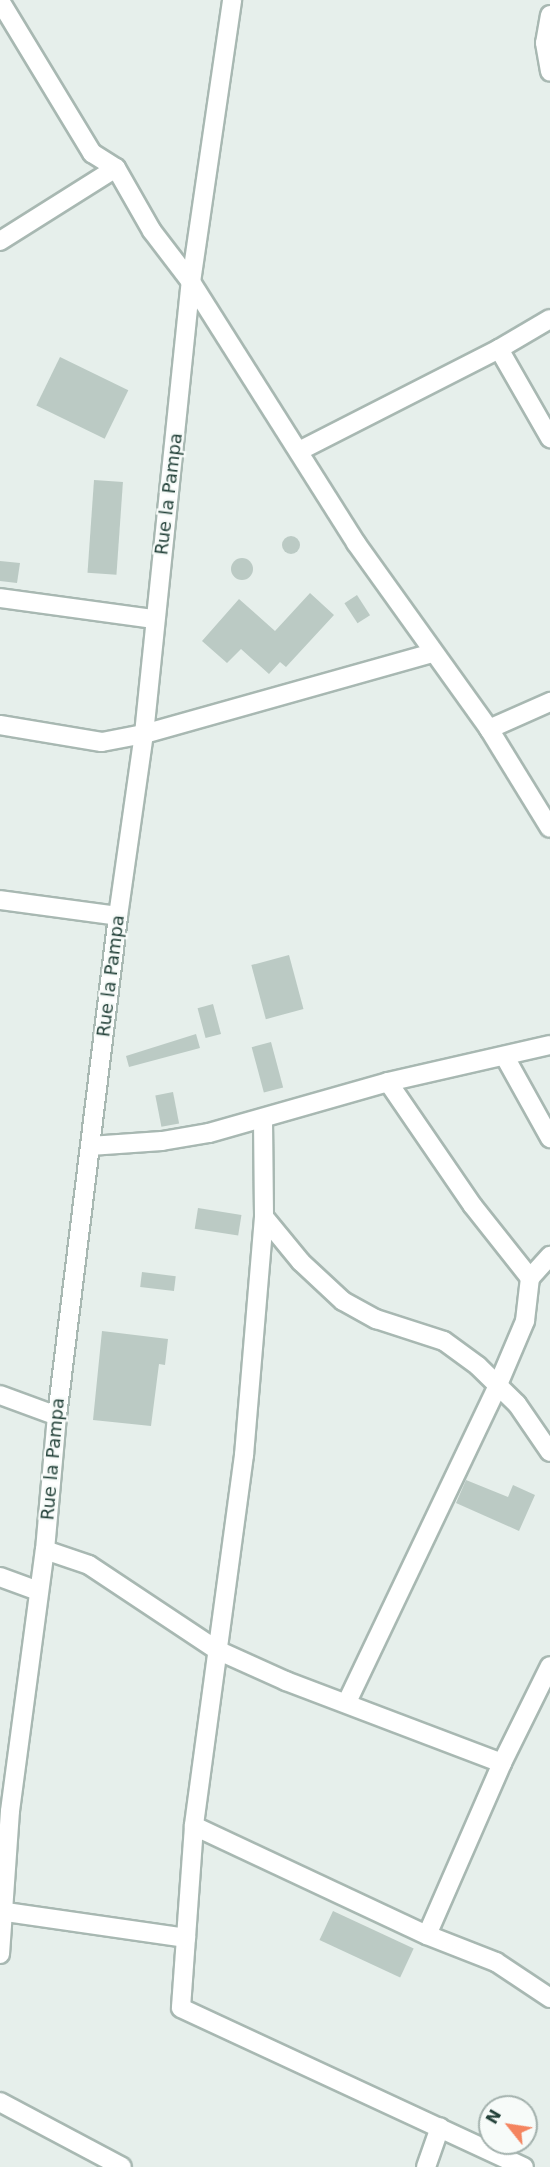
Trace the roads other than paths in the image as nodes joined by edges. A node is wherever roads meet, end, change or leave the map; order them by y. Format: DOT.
graph roads {
  1 [pos="232,0"];
  2 [pos="0,1"];
  3 [pos="550,15"];
  4 [pos="550,72"];
  5 [pos="116,168"];
  6 [pos="0,241"];
  7 [pos="191,282"];
  8 [pos="550,319"];
  9 [pos="499,349"];
  10 [pos="550,438"];
  11 [pos="299,450"];
  12 [pos="0,598"];
  13 [pos="153,619"];
  14 [pos="433,653"];
  15 [pos="550,702"];
  16 [pos="0,725"];
  17 [pos="489,729"];
  18 [pos="144,734"];
  19 [pos="550,828"];
  20 [pos="0,900"];
  21 [pos="118,916"];
  22 [pos="550,1045"];
  23 [pos="505,1057"];
  24 [pos="388,1082"];
  25 [pos="263,1120"];
  26 [pos="550,1138"];
  27 [pos="90,1146"];
  28 [pos="264,1217"];
  29 [pos="550,1256"];
  30 [pos="530,1278"];
  31 [pos="497,1388"];
  32 [pos="0,1395"];
  33 [pos="57,1416"];
  34 [pos="550,1452"];
  35 [pos="45,1550"];
  36 [pos="0,1577"];
  37 [pos="38,1591"];
  38 [pos="217,1650"];
  39 [pos="550,1666"];
  40 [pos="347,1701"];
  41 [pos="502,1763"];
  42 [pos="194,1826"];
  43 [pos="6,1912"];
  44 [pos="427,1935"];
  45 [pos="186,1938"];
  46 [pos="0,1954"];
  47 [pos="550,1998"];
  48 [pos="0,2102"];
  49 [pos="440,2127"];
  50 [pos="122,2167"];
  51 [pos="426,2167"];
  52 [pos="524,2167"];
  1 -- 7 [label="street, Rue la Pampa"];
  2 -- 5 [label="street"];
  3 -- 4 [label="street"];
  5 -- 6 [label="street"];
  5 -- 7 [label="street"];
  7 -- 11 [label="street"];
  7 -- 13 [label="street, Rue la Pampa"];
  8 -- 9 [label="street"];
  9 -- 10 [label="street"];
  9 -- 11 [label="street"];
  11 -- 14 [label="street"];
  12 -- 13 [label="street"];
  13 -- 18 [label="street, Rue la Pampa"];
  14 -- 17 [label="street"];
  14 -- 18 [label="street"];
  15 -- 17 [label="street"];
  16 -- 18 [label="street"];
  17 -- 19 [label="street"];
  18 -- 21 [label="street, Rue la Pampa"];
  20 -- 21 [label="street"];
  21 -- 27 [label="street, Rue la Pampa"];
  22 -- 23 [label="street"];
  23 -- 24 [label="street"];
  23 -- 26 [label="street"];
  24 -- 25 [label="street"];
  24 -- 30 [label="street"];
  25 -- 27 [label="street"];
  25 -- 28 [label="street"];
  27 -- 33 [label="street, Rue la Pampa"];
  28 -- 31 [label="street"];
  28 -- 38 [label="street"];
  29 -- 30 [label="street"];
  30 -- 31 [label="street"];
  31 -- 34 [label="street"];
  31 -- 40 [label="street"];
  32 -- 33 [label="street"];
  33 -- 35 [label="street, Rue la Pampa"];
  35 -- 37 [label="street, Rue la Pampa"];
  35 -- 38 [label="street"];
  36 -- 37 [label="street"];
  37 -- 43 [label="street, Rue la Pampa"];
  38 -- 40 [label="street"];
  38 -- 42 [label="street"];
  39 -- 41 [label="street"];
  40 -- 41 [label="street"];
  41 -- 44 [label="street"];
  42 -- 44 [label="street"];
  42 -- 45 [label="street"];
  43 -- 45 [label="street"];
  43 -- 46 [label="street, Rue la Pampa"];
  44 -- 47 [label="street"];
  45 -- 49 [label="street"];
  48 -- 50 [label="street"];
  49 -- 51 [label="street"];
  49 -- 52 [label="street"];
}
